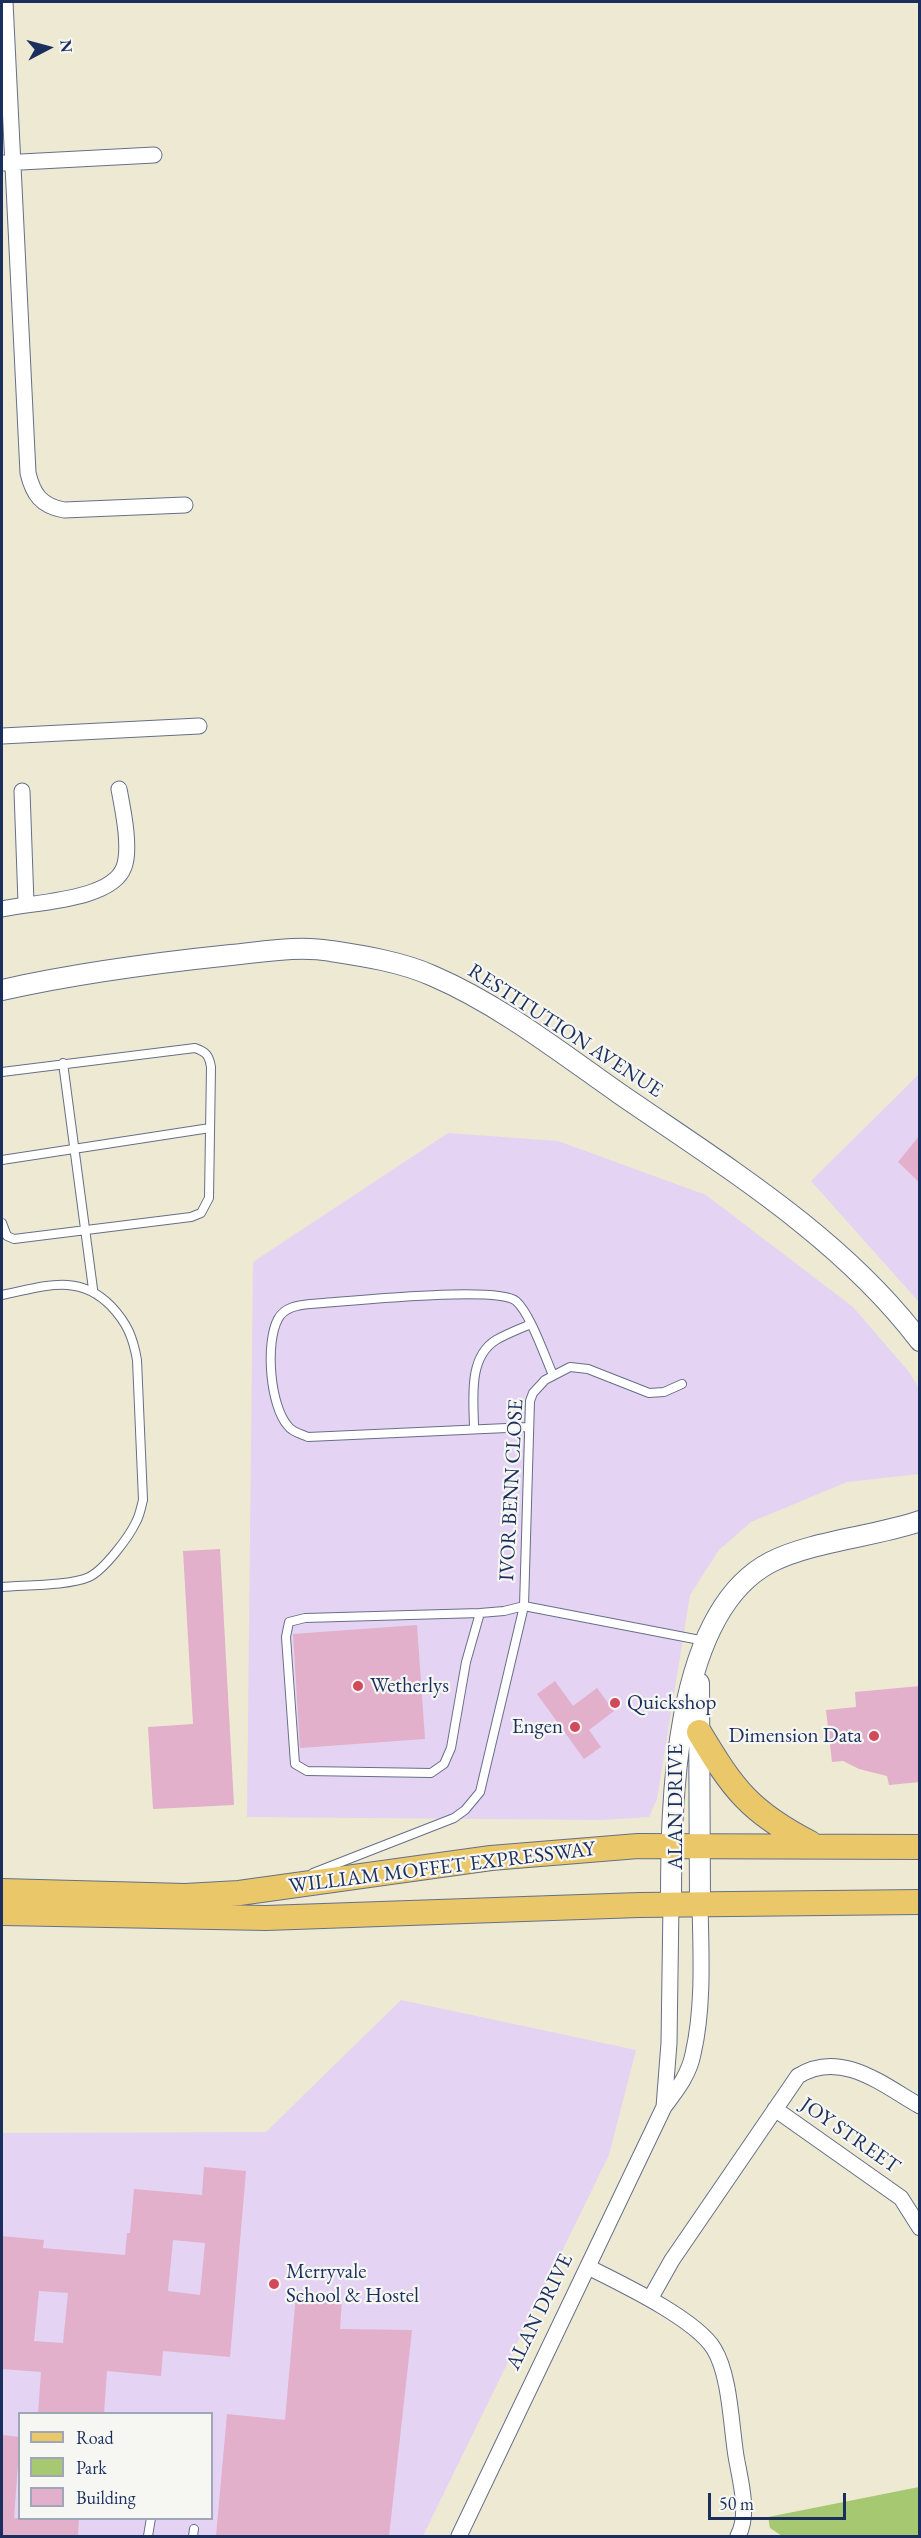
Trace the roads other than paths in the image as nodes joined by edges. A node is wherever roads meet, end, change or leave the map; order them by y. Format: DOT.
graph roads {
  1 [pos="5,2"];
  2 [pos="154,155"];
  3 [pos="8,163"];
  4 [pos="185,505"];
  5 [pos="199,726"];
  6 [pos="2,736"];
  7 [pos="119,789"];
  8 [pos="22,791"];
  9 [pos="26,903"];
  10 [pos="2,909"];
  11 [pos="2,990"];
  12 [pos="63,1063"];
  13 [pos="2,1072"];
  14 [pos="210,1128"];
  15 [pos="73,1149"];
  16 [pos="2,1160"];
  17 [pos="2,1223"];
  18 [pos="85,1230"];
  19 [pos="93,1289"];
  20 [pos="2,1295"];
  21 [pos="531,1324"];
  22 [pos="920,1341"];
  23 [pos="553,1375"];
  24 [pos="682,1384"];
  25 [pos="529,1427"];
  26 [pos="474,1429"];
  27 [pos="920,1521"];
  28 [pos="898,1527"];
  29 [pos="920,1532"];
  30 [pos="2,1587"];
  31 [pos="524,1606"];
  32 [pos="480,1613"];
  33 [pos="706,1641"];
  34 [pos="699,1660"];
  35 [pos="699,1732"];
  36 [pos="671,1845"];
  37 [pos="700,1845"];
  38 [pos="815,1845"];
  39 [pos="920,1847"];
  40 [pos="273,1890"];
  41 [pos="2,1891"];
  42 [pos="920,1902"];
  43 [pos="671,1904"];
  44 [pos="700,1904"];
  45 [pos="2,1913"];
  46 [pos="920,2106"];
  47 [pos="664,2107"];
  48 [pos="775,2109"];
  49 [pos="920,2228"];
  50 [pos="588,2267"];
  51 [pos="650,2299"];
  52 [pos="151,2520"];
  53 [pos="148,2536"];
  54 [pos="459,2536"];
  55 [pos="738,2536"];
  1 -- 3 [label="street"];
  2 -- 3 [label="street"];
  3 -- 4 [label="street"];
  5 -- 6 [label="street"];
  7 -- 9 [label="street"];
  8 -- 9 [label="street"];
  9 -- 10 [label="street"];
  11 -- 22 [label="street, RESTITUTION AVENUE"];
  12 -- 13 [label="lane"];
  12 -- 14 [label="lane"];
  12 -- 15 [label="lane"];
  14 -- 15 [label="lane"];
  14 -- 18 [label="lane"];
  15 -- 16 [label="lane"];
  15 -- 18 [label="lane"];
  17 -- 18 [label="lane"];
  18 -- 19 [label="lane"];
  19 -- 20 [label="lane"];
  19 -- 30 [label="lane"];
  21 -- 23 [label="lane"];
  21 -- 26 [label="lane"];
  21 -- 26 [label="lane"];
  23 -- 24 [label="lane"];
  23 -- 25 [label="lane, IVOR BENN CLOSE"];
  25 -- 26 [label="lane"];
  25 -- 31 [label="lane, IVOR BENN CLOSE"];
  27 -- 28 [label="street"];
  28 -- 29 [label="street"];
  28 -- 33 [label="street"];
  31 -- 32 [label="lane"];
  31 -- 33 [label="lane, IVOR BENN CLOSE"];
  31 -- 40 [label="lane"];
  32 -- 32 [label="lane"];
  33 -- 34 [label="street"];
  34 -- 35 [label="street, ALAN DRIVE"];
  34 -- 36 [label="street, ALAN DRIVE"];
  35 -- 37 [label="street, ALAN DRIVE"];
  35 -- 38 [label="main road"];
  36 -- 37 [label="main road, WILLIAM MOFFET EXPRESSWAY"];
  36 -- 40 [label="main road, WILLIAM MOFFET EXPRESSWAY"];
  36 -- 43 [label="street, ALAN DRIVE"];
  37 -- 38 [label="main road, WILLIAM MOFFET EXPRESSWAY"];
  37 -- 44 [label="street, ALAN DRIVE"];
  38 -- 39 [label="main road, WILLIAM MOFFET EXPRESSWAY"];
  40 -- 41 [label="main road, WILLIAM MOFFET EXPRESSWAY"];
  42 -- 44 [label="main road, WILLIAM MOFFET EXPRESSWAY"];
  43 -- 44 [label="main road, WILLIAM MOFFET EXPRESSWAY"];
  43 -- 45 [label="main road, WILLIAM MOFFET EXPRESSWAY"];
  43 -- 47 [label="street, ALAN DRIVE"];
  44 -- 47 [label="street, ALAN DRIVE"];
  46 -- 48 [label="street"];
  47 -- 50 [label="street, ALAN DRIVE"];
  48 -- 49 [label="street, JOY STREET"];
  48 -- 51 [label="street"];
  50 -- 51 [label="street"];
  50 -- 54 [label="street, ALAN DRIVE"];
  51 -- 55 [label="street"];
  52 -- 53 [label="lane"];
}
